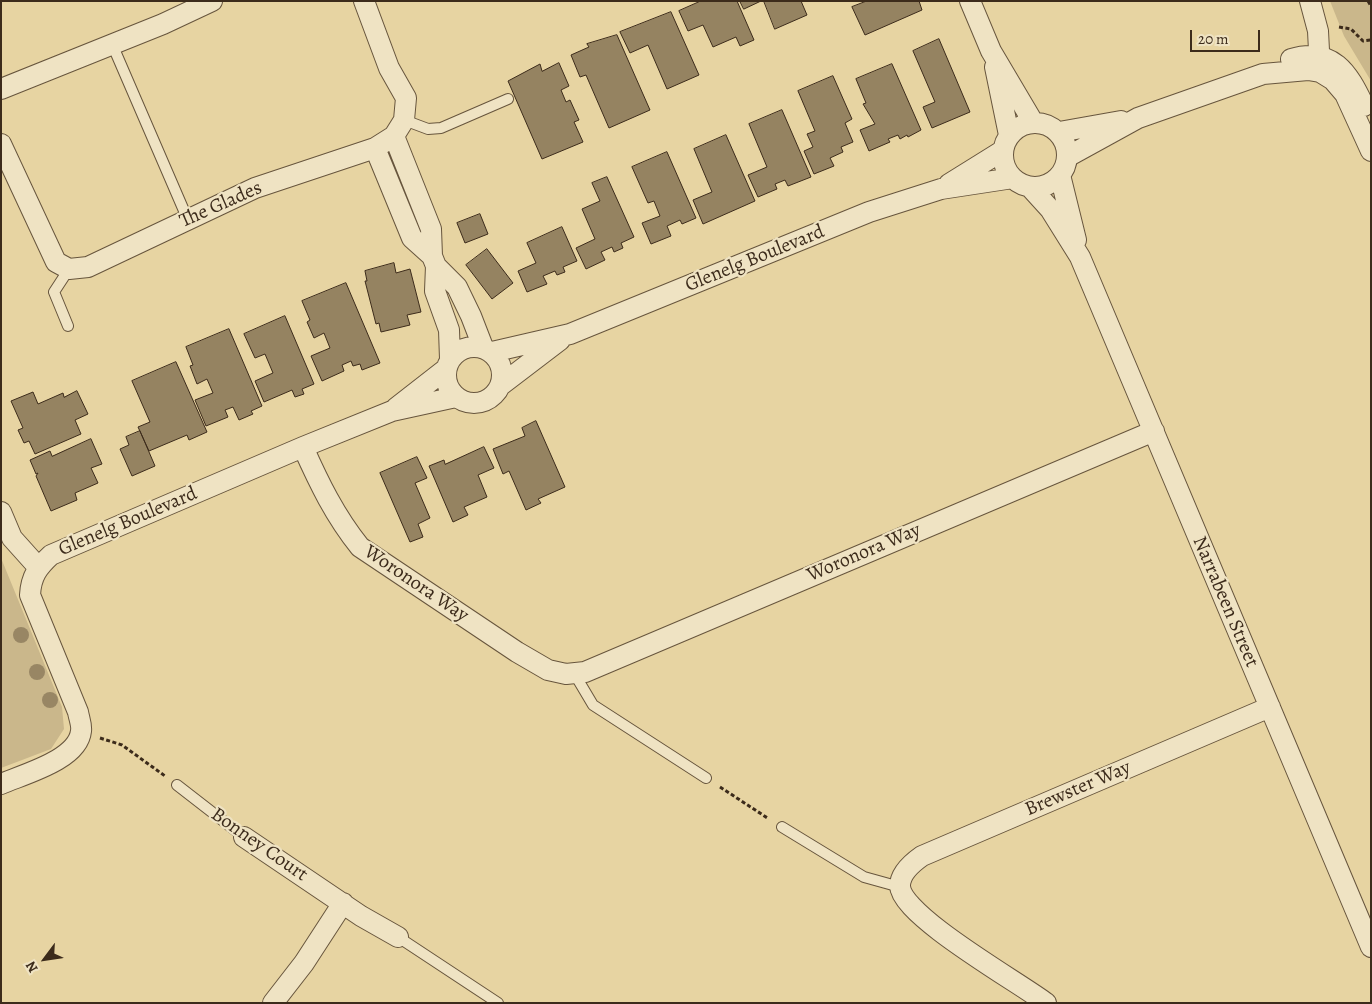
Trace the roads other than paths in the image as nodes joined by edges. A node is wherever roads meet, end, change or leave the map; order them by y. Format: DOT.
graph roads {
  1 [pos="212,1"];
  2 [pos="364,1"];
  3 [pos="970,1"];
  4 [pos="1310,1"];
  5 [pos="112,44"];
  6 [pos="991,51"];
  7 [pos="1320,65"];
  8 [pos="1,89"];
  9 [pos="508,99"];
  10 [pos="1138,118"];
  11 [pos="1033,122"];
  12 [pos="1371,122"];
  13 [pos="399,128"];
  14 [pos="1059,132"];
  15 [pos="1006,143"];
  16 [pos="1,144"];
  17 [pos="375,148"];
  18 [pos="1371,150"];
  19 [pos="1064,166"];
  20 [pos="1021,182"];
  21 [pos="941,188"];
  22 [pos="188,220"];
  23 [pos="1080,257"];
  24 [pos="434,261"];
  25 [pos="69,269"];
  26 [pos="68,326"];
  27 [pos="570,334"];
  28 [pos="487,350"];
  29 [pos="448,364"];
  30 [pos="501,385"];
  31 [pos="456,397"];
  32 [pos="392,411"];
  33 [pos="1154,431"];
  34 [pos="303,446"];
  35 [pos="1,512"];
  36 [pos="38,567"];
  37 [pos="574,673"];
  38 [pos="1270,707"];
  39 [pos="706,778"];
  40 [pos="1,784"];
  41 [pos="177,785"];
  42 [pos="782,827"];
  43 [pos="244,837"];
  44 [pos="900,887"];
  45 [pos="342,903"];
  46 [pos="398,937"];
  47 [pos="1371,947"];
  48 [pos="273,1003"];
  49 [pos="498,1003"];
  50 [pos="1046,1003"];
  1 -- 5 [label="street"];
  2 -- 13 [label="street"];
  3 -- 6 [label="street"];
  4 -- 7 [label="street"];
  5 -- 8 [label="street"];
  5 -- 22 [label="lane"];
  6 -- 11 [label="street"];
  6 -- 15 [label="street"];
  7 -- 10 [label="street"];
  7 -- 12 [label="street"];
  7 -- 18 [label="street"];
  9 -- 13 [label="lane"];
  10 -- 14 [label="street"];
  10 -- 19 [label="street"];
  11 -- 14 [label="street"];
  11 -- 15 [label="street"];
  13 -- 17 [label="street, The Glades"];
  13 -- 24 [label="street"];
  14 -- 19 [label="street"];
  15 -- 20 [label="street"];
  15 -- 21 [label="street, Glenelg Boulevard"];
  16 -- 25 [label="street"];
  17 -- 22 [label="street, The Glades"];
  17 -- 24 [label="street"];
  19 -- 20 [label="street"];
  19 -- 23 [label="street, Narrabeen Street"];
  20 -- 21 [label="street, Glenelg Boulevard"];
  20 -- 23 [label="street, Narrabeen Street"];
  21 -- 27 [label="street, Glenelg Boulevard"];
  22 -- 25 [label="street, The Glades"];
  23 -- 33 [label="street, Narrabeen Street"];
  24 -- 28 [label="street"];
  24 -- 29 [label="street"];
  25 -- 26 [label="lane"];
  27 -- 28 [label="street, Glenelg Boulevard"];
  27 -- 30 [label="street, Glenelg Boulevard"];
  28 -- 29 [label="street"];
  28 -- 30 [label="street"];
  29 -- 31 [label="street"];
  29 -- 32 [label="street, Glenelg Boulevard"];
  30 -- 31 [label="street"];
  31 -- 32 [label="street, Glenelg Boulevard"];
  32 -- 34 [label="street, Glenelg Boulevard"];
  33 -- 37 [label="street, Woronora Way"];
  33 -- 38 [label="street, Narrabeen Street"];
  34 -- 36 [label="street, Glenelg Boulevard"];
  34 -- 37 [label="street, Woronora Way"];
  35 -- 36 [label="street"];
  36 -- 40 [label="street, Glenelg Boulevard"];
  37 -- 39 [label="lane"];
  38 -- 44 [label="street, Brewster Way"];
  38 -- 47 [label="street, Narrabeen Street"];
  41 -- 43 [label="lane, Bonney Court"];
  42 -- 44 [label="lane"];
  43 -- 45 [label="street, Bonney Court"];
  44 -- 50 [label="street"];
  45 -- 46 [label="street, Bonney Court"];
  45 -- 48 [label="street"];
  46 -- 49 [label="lane, Bonney Court"];
}
